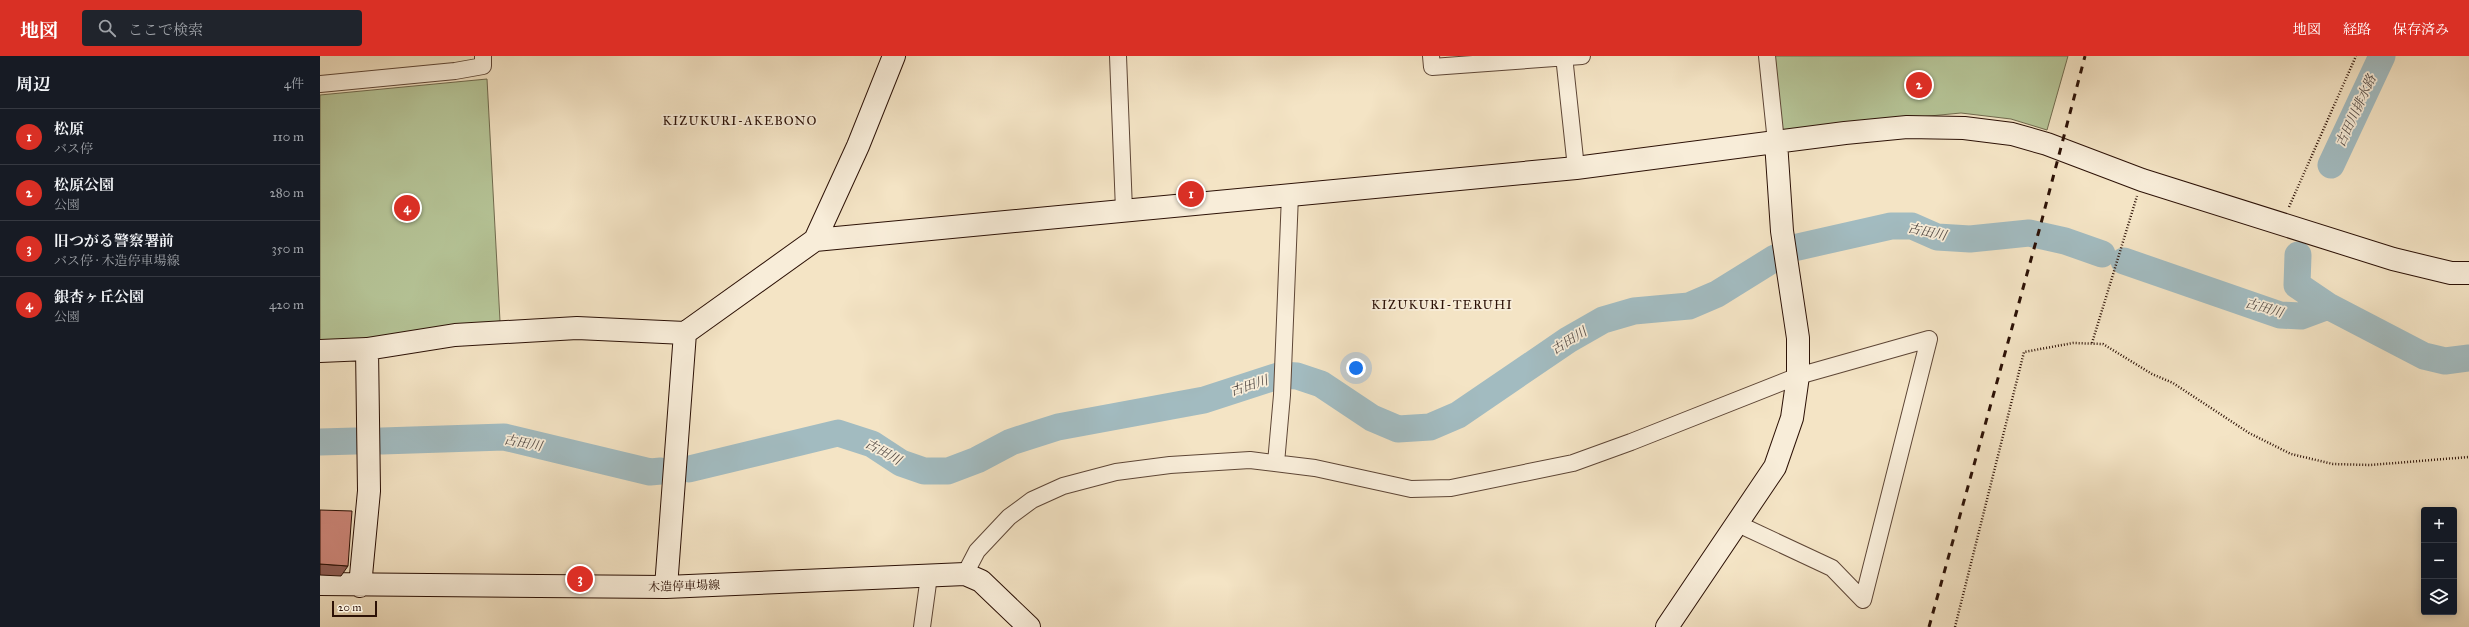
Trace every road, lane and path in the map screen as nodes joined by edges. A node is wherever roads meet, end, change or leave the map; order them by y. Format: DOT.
graph roads {
  1 [pos="483,56"];
  2 [pos="894,56"];
  3 [pos="1118,56"];
  4 [pos="1430,56"];
  5 [pos="1582,56"];
  6 [pos="1767,56"];
  7 [pos="2356,56"];
  8 [pos="1565,57"];
  9 [pos="320,84"];
  10 [pos="1776,142"];
  11 [pos="1576,168"];
  12 [pos="2142,180"];
  13 [pos="1290,195"];
  14 [pos="1124,210"];
  15 [pos="2283,224"];
  16 [pos="815,240"];
  17 [pos="2469,273"];
  18 [pos="685,333"];
  19 [pos="2092,343"];
  20 [pos="367,349"];
  21 [pos="320,351"];
  22 [pos="1798,376"];
  23 [pos="2469,458"];
  24 [pos="1276,463"];
  25 [pos="1738,524"];
  26 [pos="965,574"];
  27 [pos="929,576"];
  28 [pos="320,584"];
  29 [pos="360,586"];
  30 [pos="666,587"];
  31 [pos="922,627"];
  32 [pos="1029,627"];
  33 [pos="1667,627"];
  34 [pos="1955,627"];
  1 -- 9 [label="street"];
  2 -- 16 [label="street"];
  3 -- 14 [label="street"];
  4 -- 8 [label="street"];
  5 -- 8 [label="street"];
  6 -- 10 [label="street"];
  7 -- 15 [label="path"];
  8 -- 11 [label="street"];
  10 -- 11 [label="street"];
  10 -- 12 [label="street"];
  10 -- 22 [label="street"];
  11 -- 13 [label="street"];
  12 -- 15 [label="street"];
  12 -- 19 [label="path"];
  13 -- 14 [label="street"];
  13 -- 24 [label="street"];
  14 -- 16 [label="street"];
  15 -- 17 [label="street"];
  16 -- 18 [label="street"];
  18 -- 20 [label="street"];
  18 -- 30 [label="street"];
  19 -- 23 [label="path"];
  19 -- 34 [label="path"];
  20 -- 21 [label="street"];
  20 -- 29 [label="street"];
  22 -- 24 [label="street"];
  22 -- 25 [label="street"];
  22 -- 25 [label="street"];
  24 -- 26 [label="street"];
  25 -- 33 [label="street"];
  26 -- 27 [label="street, 木造停車場線"];
  26 -- 32 [label="street, 木造停車場線"];
  27 -- 30 [label="street, 木造停車場線"];
  27 -- 31 [label="street"];
  28 -- 29 [label="street, 木造停車場線"];
  29 -- 30 [label="street, 木造停車場線"];
}
